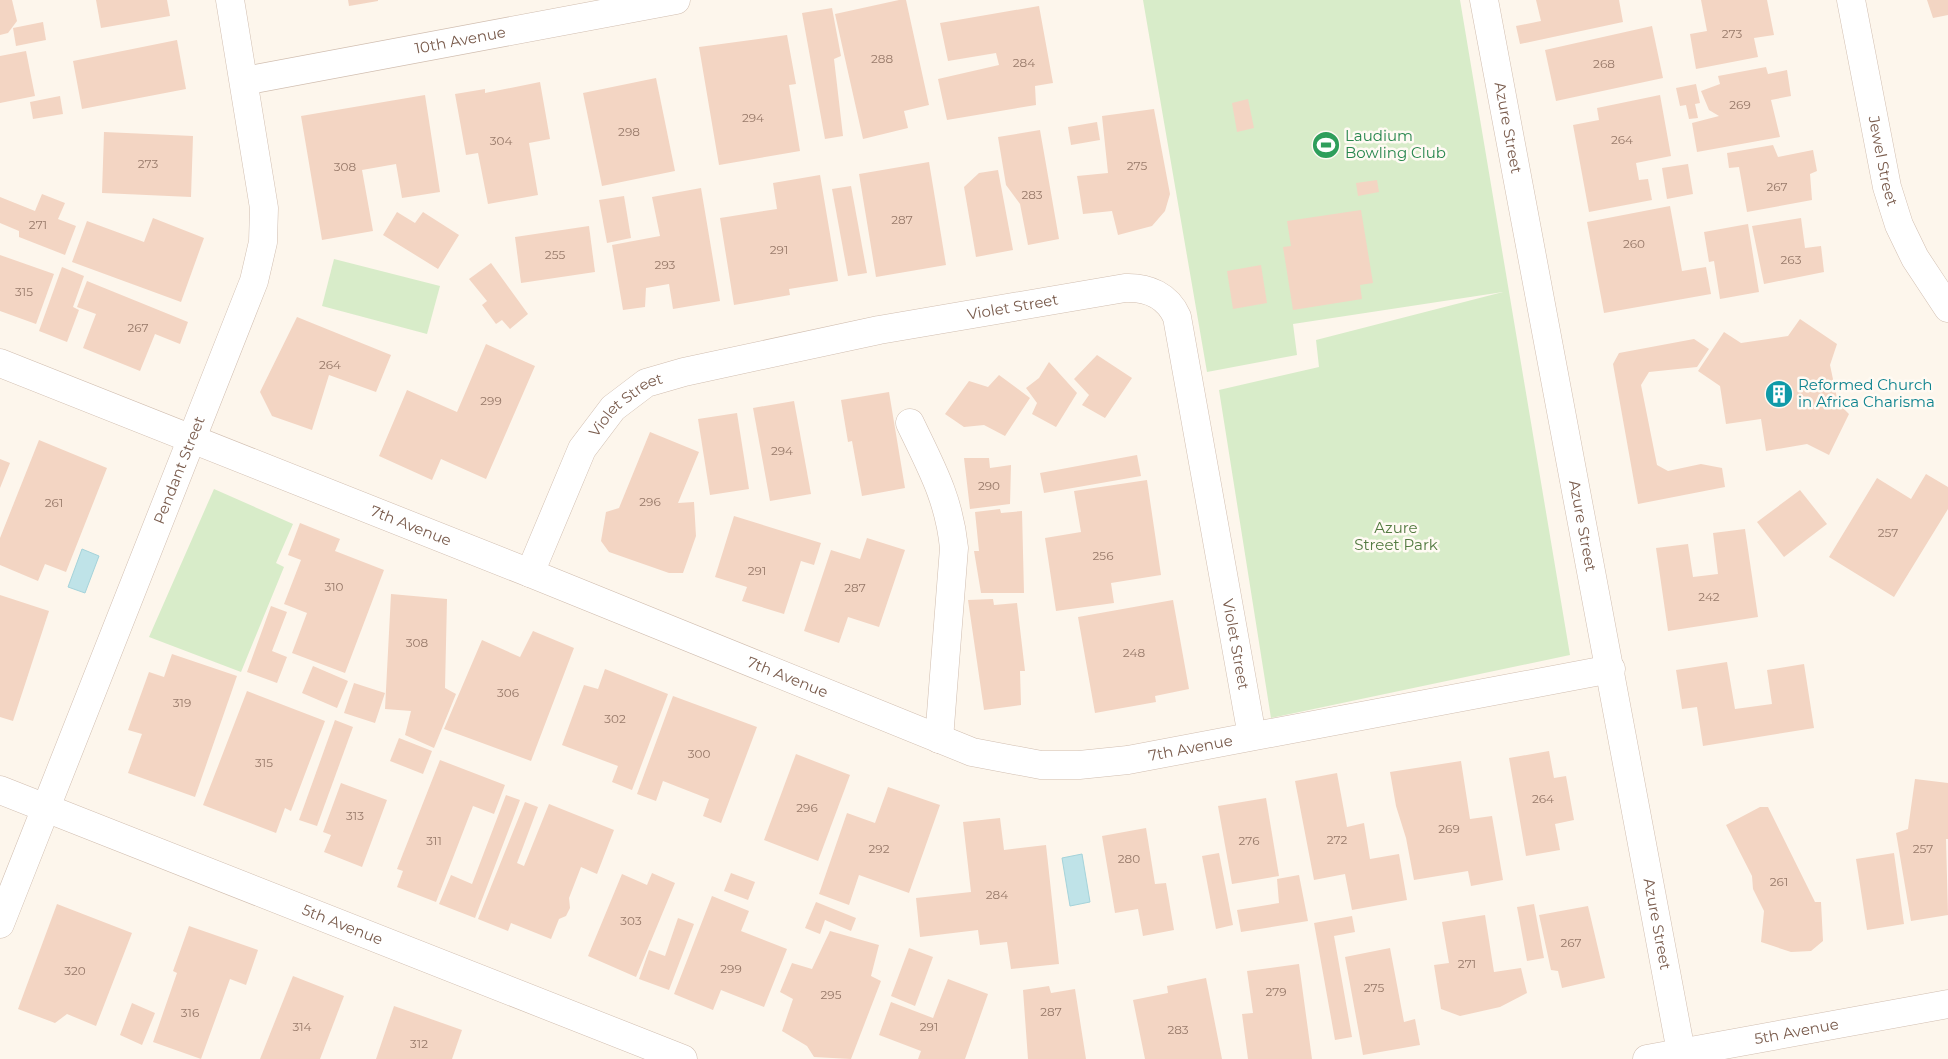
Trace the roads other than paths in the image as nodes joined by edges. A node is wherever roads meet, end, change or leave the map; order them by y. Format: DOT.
graph roads {
  1 [pos="230,0"];
  2 [pos="676,0"];
  3 [pos="1484,0"];
  4 [pos="1851,0"];
  5 [pos="244,81"];
  6 [pos="1948,308"];
  7 [pos="0,363"];
  8 [pos="910,423"];
  9 [pos="191,439"];
  10 [pos="530,573"];
  11 [pos="1611,669"];
  12 [pos="1252,736"];
  13 [pos="939,739"];
  14 [pos="0,790"];
  15 [pos="45,808"];
  16 [pos="0,924"];
  17 [pos="1948,1004"];
  18 [pos="1682,1052"];
  19 [pos="683,1059"];
  20 [pos="1647,1059"];
  1 -- 5 [label="street, Pendant Street"];
  2 -- 5 [label="street, 10th Avenue"];
  3 -- 11 [label="street, Azure Street"];
  4 -- 6 [label="street, Jewel Street"];
  5 -- 9 [label="street, Pendant Street"];
  7 -- 9 [label="street, 7th Avenue"];
  8 -- 13 [label="street"];
  9 -- 10 [label="street, 7th Avenue"];
  9 -- 15 [label="street, Pendant Street"];
  10 -- 12 [label="street, Violet Street"];
  10 -- 13 [label="street, 7th Avenue"];
  11 -- 12 [label="street, 7th Avenue"];
  11 -- 18 [label="street, Azure Street"];
  12 -- 13 [label="street, 7th Avenue"];
  14 -- 15 [label="street, 5th Avenue"];
  15 -- 16 [label="street, Pendant Street"];
  15 -- 19 [label="street, 5th Avenue"];
  17 -- 18 [label="street, 5th Avenue"];
  18 -- 20 [label="street, 5th Avenue"];
}
